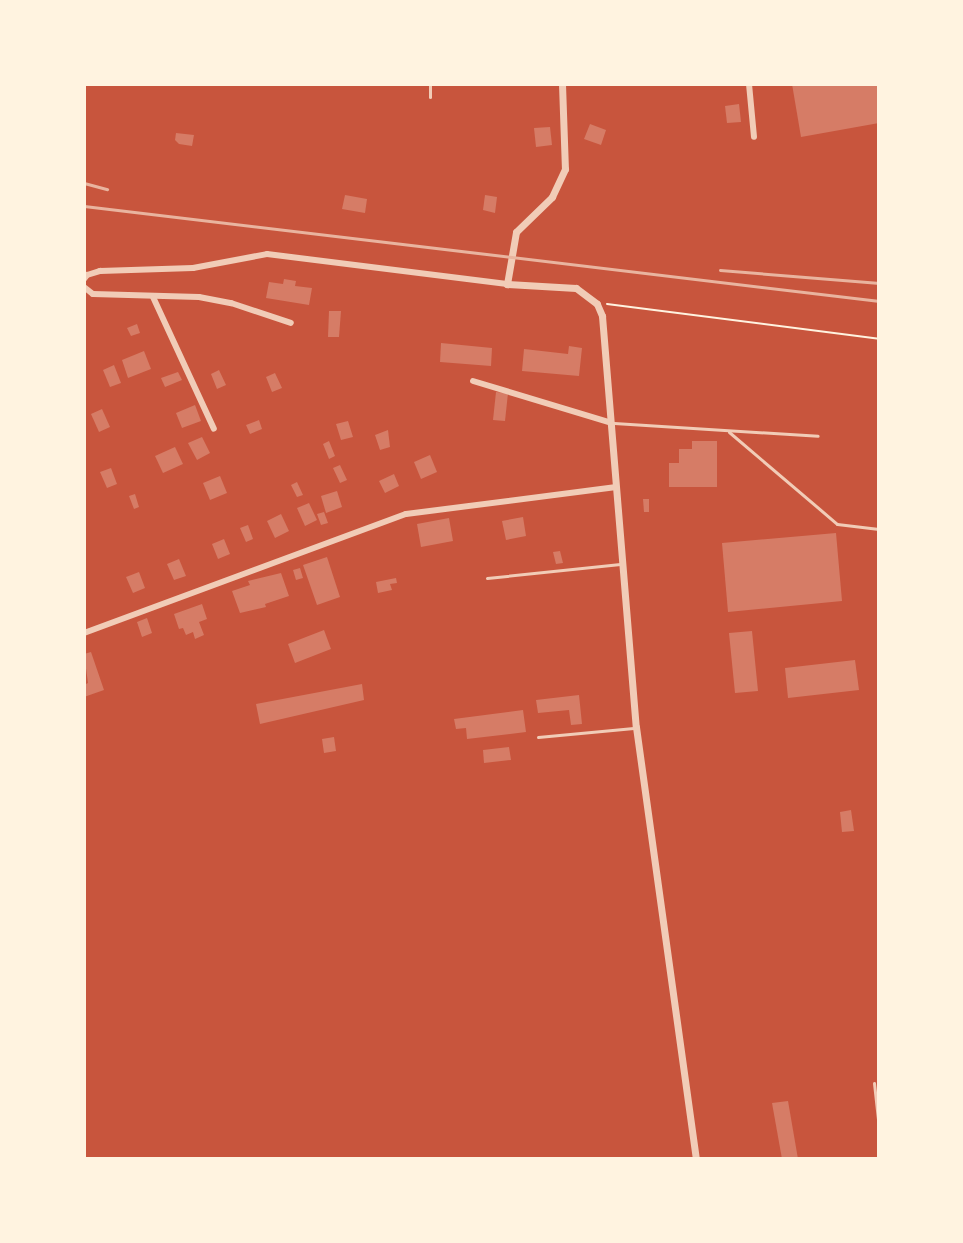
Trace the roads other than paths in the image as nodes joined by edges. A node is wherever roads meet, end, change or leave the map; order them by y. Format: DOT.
graph roads {
  1 [pos="430,84"];
  2 [pos="562,84"];
  3 [pos="749,84"];
  4 [pos="430,97"];
  5 [pos="754,137"];
  6 [pos="84,279"];
  7 [pos="507,284"];
  8 [pos="84,287"];
  9 [pos="153,297"];
  10 [pos="291,323"];
  11 [pos="473,381"];
  12 [pos="609,422"];
  13 [pos="214,429"];
  14 [pos="727,430"];
  15 [pos="818,436"];
  16 [pos="616,487"];
  17 [pos="879,529"];
  18 [pos="620,564"];
  19 [pos="487,578"];
  20 [pos="84,633"];
  21 [pos="636,727"];
  22 [pos="538,737"];
  23 [pos="874,1083"];
  24 [pos="879,1128"];
  25 [pos="696,1159"];
  1 -- 4 [label="lane"];
  2 -- 7 [label="street"];
  3 -- 5 [label="street"];
  6 -- 7 [label="street"];
  7 -- 12 [label="street"];
  8 -- 9 [label="street"];
  9 -- 10 [label="street"];
  9 -- 13 [label="street"];
  11 -- 12 [label="street"];
  12 -- 14 [label="lane"];
  12 -- 16 [label="street"];
  14 -- 15 [label="lane"];
  14 -- 17 [label="lane"];
  16 -- 18 [label="street"];
  16 -- 20 [label="street"];
  18 -- 19 [label="lane"];
  18 -- 21 [label="street"];
  21 -- 22 [label="lane"];
  21 -- 25 [label="street"];
  23 -- 24 [label="lane"];
}
